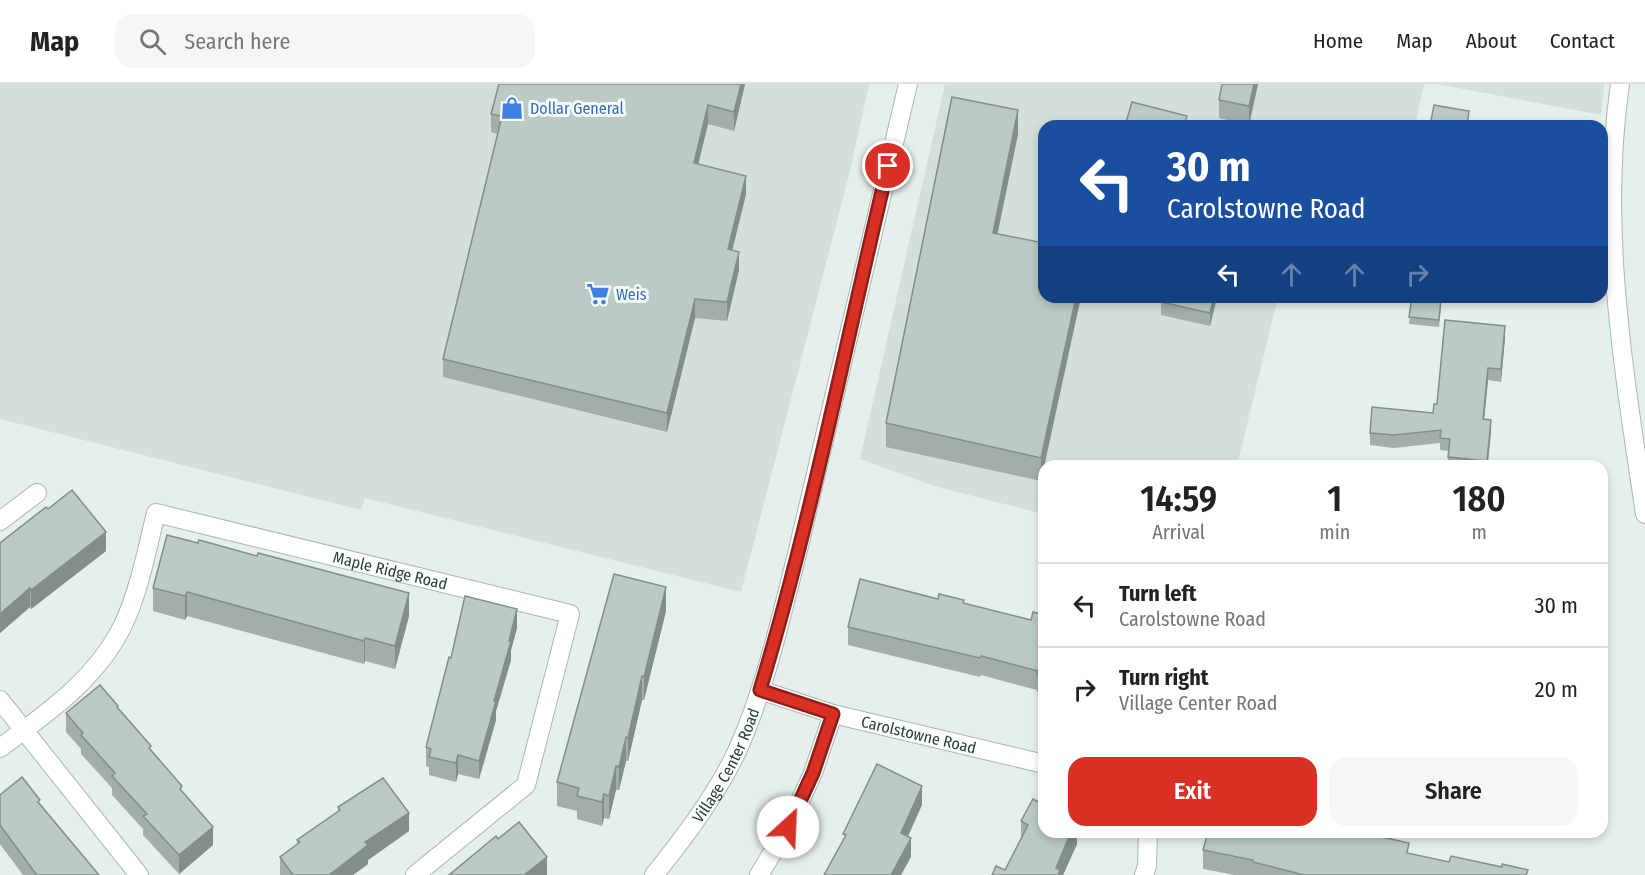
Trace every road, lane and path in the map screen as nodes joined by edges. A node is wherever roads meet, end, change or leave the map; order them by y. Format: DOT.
graph roads {
  1 [pos="908,84"];
  2 [pos="1620,84"];
  3 [pos="37,493"];
  4 [pos="1645,514"];
  5 [pos="0,521"];
  6 [pos="760,690"];
  7 [pos="0,700"];
  8 [pos="833,714"];
  9 [pos="24,730"];
  10 [pos="0,748"];
  11 [pos="1038,763"];
  12 [pos="1148,838"];
  13 [pos="139,875"];
  14 [pos="415,875"];
  15 [pos="654,875"];
  16 [pos="759,875"];
  17 [pos="1144,875"];
  1 -- 6 [label="street, Village Center Road"];
  2 -- 4 [label="street"];
  3 -- 5 [label="street"];
  6 -- 8 [label="street, Carolstowne Road"];
  6 -- 15 [label="street, Village Center Road"];
  7 -- 9 [label="street"];
  8 -- 11 [label="street, Carolstowne Road"];
  8 -- 16 [label="street"];
  9 -- 10 [label="street, Maple Ridge Road"];
  9 -- 13 [label="street"];
  9 -- 14 [label="street, Maple Ridge Road"];
  12 -- 17 [label="street"];
}
